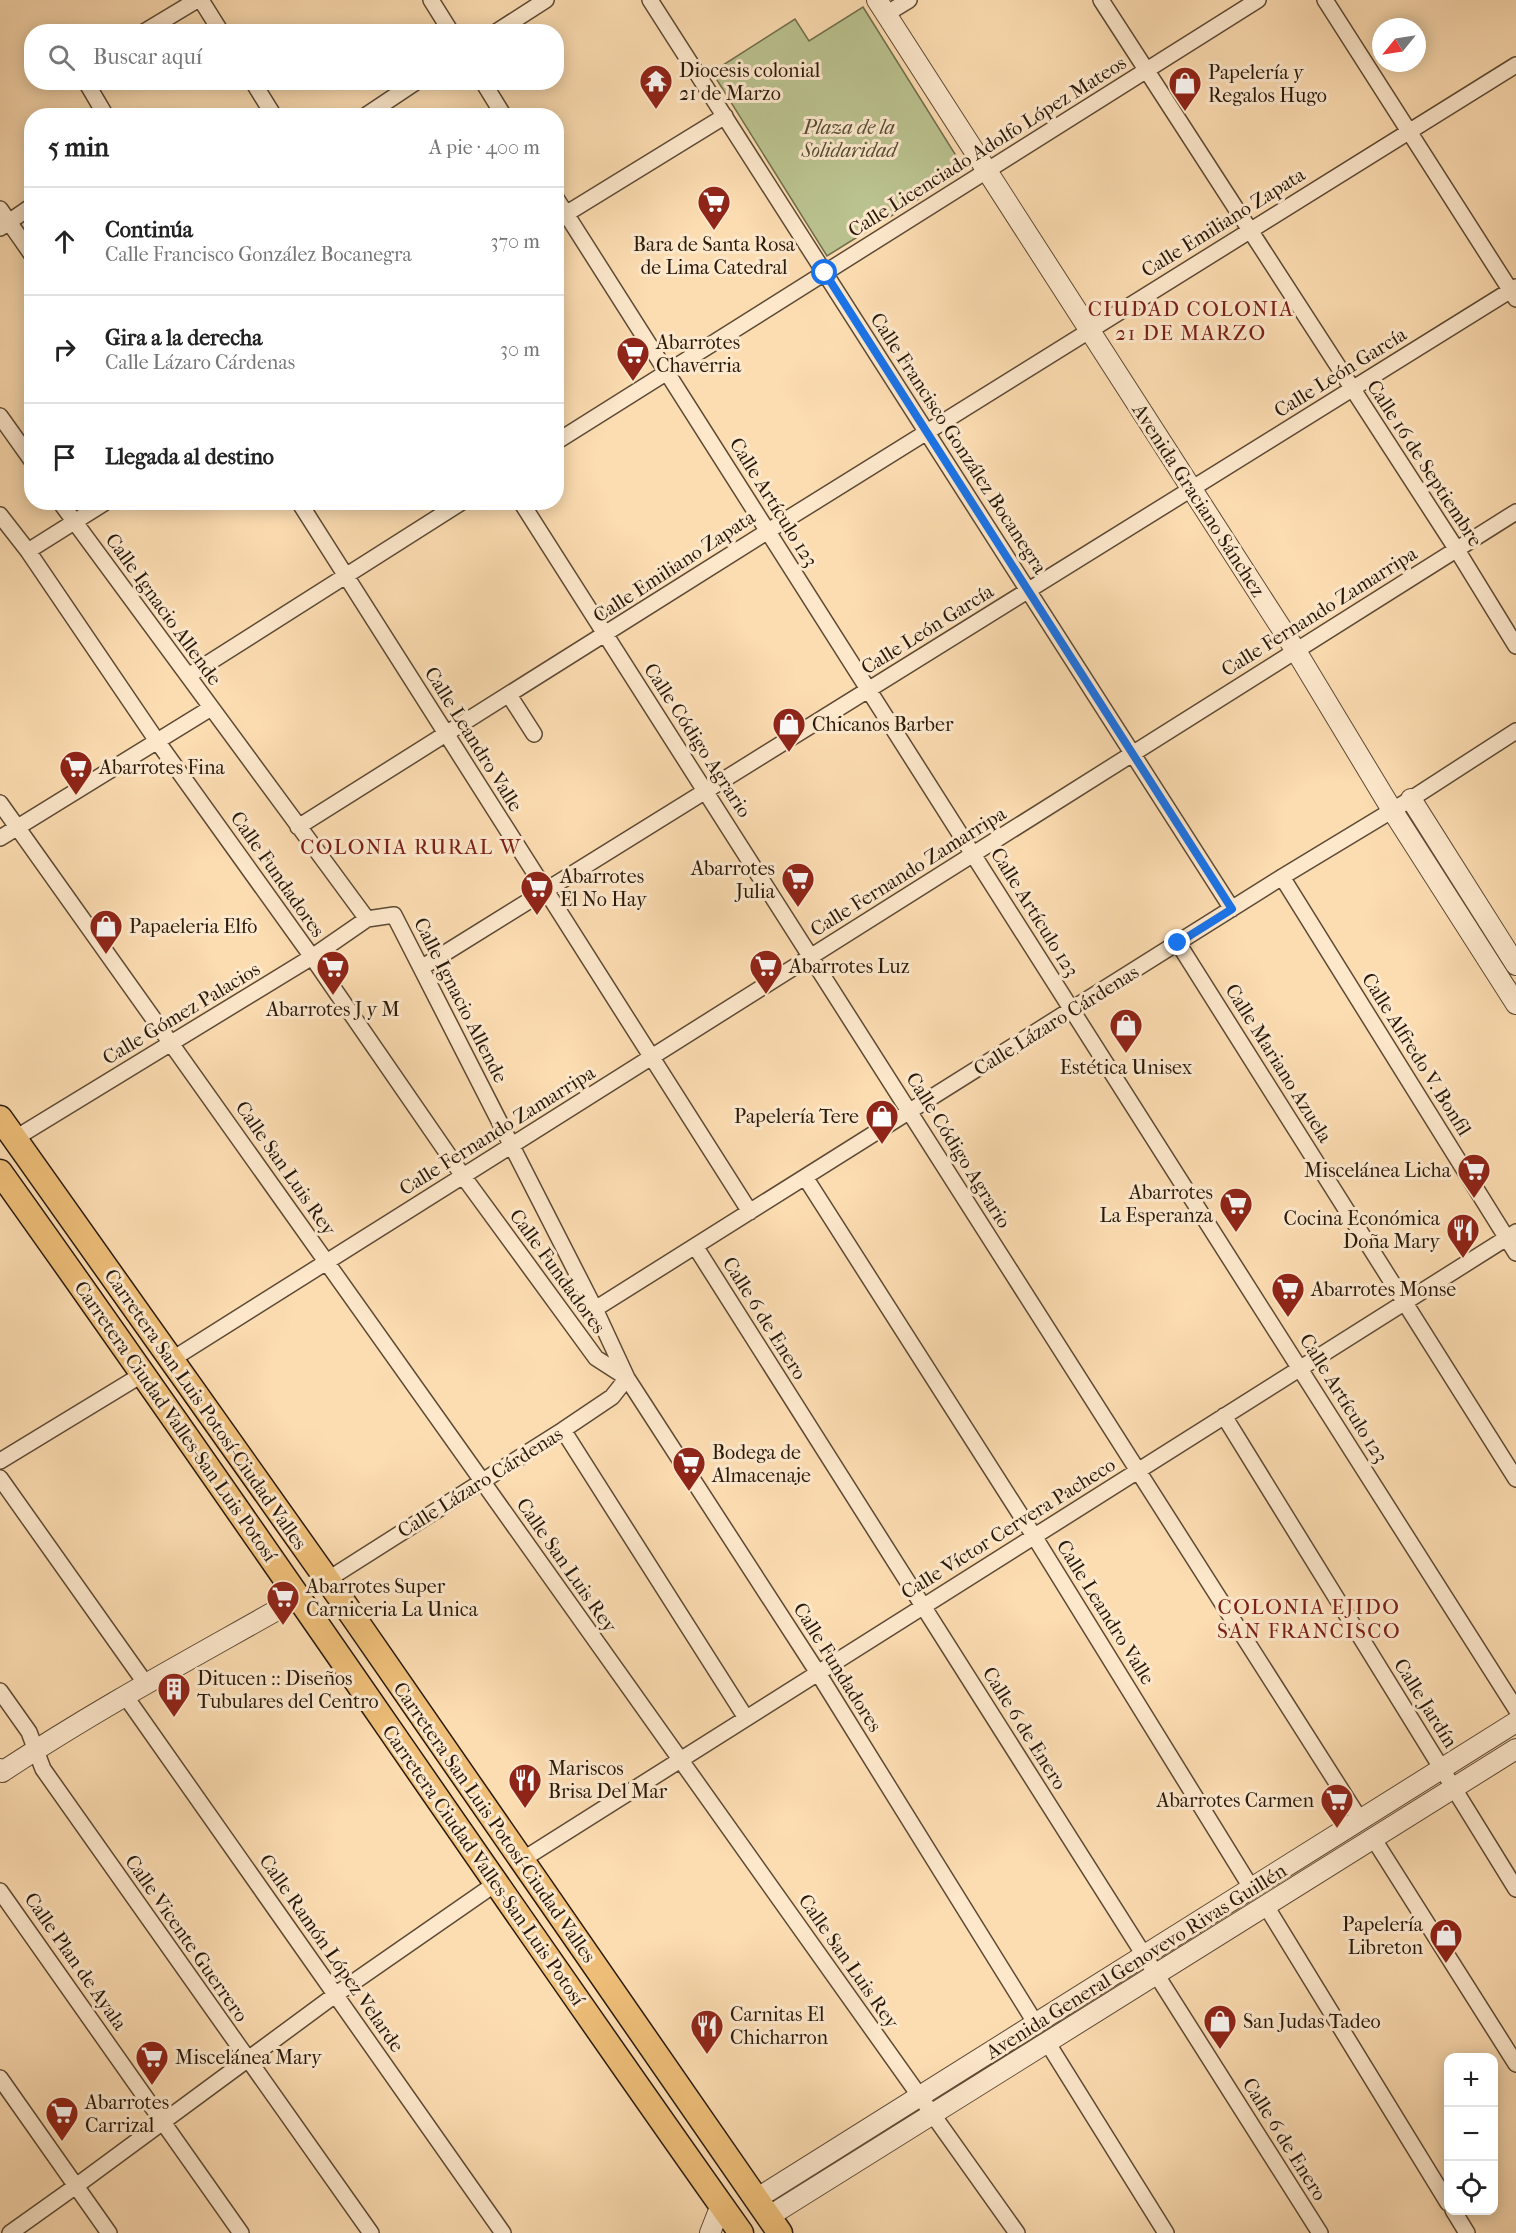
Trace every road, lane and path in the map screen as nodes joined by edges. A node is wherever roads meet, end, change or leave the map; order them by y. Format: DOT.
graph roads {
  1 [pos="199,0"];
  2 [pos="431,0"];
  3 [pos="546,0"];
  4 [pos="650,0"];
  5 [pos="909,0"];
  6 [pos="1101,0"];
  7 [pos="1258,0"];
  8 [pos="1325,0"];
  9 [pos="882,7"];
  10 [pos="158,24"];
  11 [pos="216,24"];
  12 [pos="446,24"];
  13 [pos="508,24"];
  14 [pos="1516,65"];
  15 [pos="1148,70"];
  16 [pos="91,90"];
  17 [pos="258,90"];
  18 [pos="404,90"];
  19 [pos="488,90"];
  20 [pos="101,108"];
  21 [pos="269,108"];
  22 [pos="377,108"];
  23 [pos="499,108"];
  24 [pos="725,116"];
  25 [pos="1408,130"];
  26 [pos="987,171"];
  27 [pos="0,209"];
  28 [pos="24,212"];
  29 [pos="564,214"];
  30 [pos="564,220"];
  31 [pos="5,225"];
  32 [pos="1250,230"];
  33 [pos="24,246"];
  34 [pos="825,273"];
  35 [pos="1514,292"];
  36 [pos="1090,330"];
  37 [pos="667,372"];
  38 [pos="1352,389"];
  39 [pos="0,416"];
  40 [pos="927,433"];
  41 [pos="564,437"];
  42 [pos="24,450"];
  43 [pos="1192,489"];
  44 [pos="66,510"];
  45 [pos="93,510"];
  46 [pos="304,510"];
  47 [pos="449,510"];
  48 [pos="526,510"];
  49 [pos="1516,512"];
  50 [pos="2,522"];
  51 [pos="74,522"];
  52 [pos="768,531"];
  53 [pos="1457,550"];
  54 [pos="28,552"];
  55 [pos="346,576"];
  56 [pos="1028,590"];
  57 [pos="605,635"];
  58 [pos="1516,646"];
  59 [pos="1296,651"];
  60 [pos="188,676"];
  61 [pos="868,689"];
  62 [pos="509,695"];
  63 [pos="211,708"];
  64 [pos="1516,731"];
  65 [pos="534,734"];
  66 [pos="446,735"];
  67 [pos="157,741"];
  68 [pos="1133,754"];
  69 [pos="705,791"];
  70 [pos="1411,799"];
  71 [pos="0,803"];
  72 [pos="1392,810"];
  73 [pos="17,827"];
  74 [pos="298,827"];
  75 [pos="0,838"];
  76 [pos="973,855"];
  77 [pos="1282,877"];
  78 [pos="546,890"];
  79 [pos="1232,909"];
  80 [pos="367,920"];
  81 [pos="1178,943"];
  82 [pos="312,957"];
  83 [pos="811,957"];
  84 [pos="1516,965"];
  85 [pos="421,968"];
  86 [pos="1516,1004"];
  87 [pos="1072,1010"];
  88 [pos="171,1044"];
  89 [pos="652,1057"];
  90 [pos="909,1112"];
  91 [pos="0,1118"];
  92 [pos="14,1139"];
  93 [pos="513,1145"];
  94 [pos="0,1172"];
  95 [pos="463,1176"];
  96 [pos="805,1178"];
  97 [pos="750,1212"];
  98 [pos="1511,1235"];
  99 [pos="695,1246"];
  100 [pos="1516,1253"];
  101 [pos="327,1262"];
  102 [pos="1404,1302"];
  103 [pos="595,1309"];
  104 [pos="171,1360"];
  105 [pos="1299,1367"];
  106 [pos="143,1374"];
  107 [pos="627,1378"];
  108 [pos="1224,1416"];
  109 [pos="563,1430"];
  110 [pos="0,1461"];
  111 [pos="1138,1471"];
  112 [pos="0,1478"];
  113 [pos="1516,1479"];
  114 [pos="482,1480"];
  115 [pos="1034,1536"];
  116 [pos="327,1580"];
  117 [pos="300,1597"];
  118 [pos="923,1606"];
  119 [pos="818,1673"];
  120 [pos="146,1684"];
  121 [pos="0,1691"];
  122 [pos="126,1697"];
  123 [pos="1516,1709"];
  124 [pos="746,1719"];
  125 [pos="1516,1722"];
  126 [pos="35,1749"];
  127 [pos="1516,1749"];
  128 [pos="681,1760"];
  129 [pos="1442,1770"];
  130 [pos="1,1771"];
  131 [pos="1454,1788"];
  132 [pos="1361,1821"];
  133 [pos="1374,1838"];
  134 [pos="522,1860"];
  135 [pos="495,1884"];
  136 [pos="1252,1889"];
  137 [pos="1516,1889"];
  138 [pos="0,1891"];
  139 [pos="1266,1906"];
  140 [pos="1144,1956"];
  141 [pos="1156,1974"];
  142 [pos="335,1995"];
  143 [pos="1036,2024"];
  144 [pos="1047,2043"];
  145 [pos="247,2059"];
  146 [pos="1516,2064"];
  147 [pos="0,2078"];
  148 [pos="920,2096"];
  149 [pos="933,2114"];
  150 [pos="164,2121"];
  151 [pos="76,2186"];
  152 [pos="1444,2195"];
  153 [pos="721,2205"];
  154 [pos="1456,2215"];
  155 [pos="768,2216"];
  156 [pos="10,2233"];
  157 [pos="110,2233"];
  158 [pos="241,2233"];
  159 [pos="371,2233"];
  160 [pos="503,2233"];
  161 [pos="710,2233"];
  162 [pos="741,2233"];
  163 [pos="1017,2233"];
  164 [pos="1166,2233"];
  165 [pos="1320,2233"];
  166 [pos="1467,2233"];
  1 -- 10 [label="street"];
  1 -- 11 [label="street"];
  2 -- 12 [label="street"];
  3 -- 13 [label="street"];
  4 -- 24 [label="street, Calle Francisco González Bocanegra"];
  5 -- 9 [label="street"];
  6 -- 15 [label="street, Calle 16 de Septiembre"];
  7 -- 15 [label="street, Calle Licenciado Adolfo López Mateos"];
  8 -- 25 [label="street"];
  9 -- 26 [label="street, Avenida Graciano Sánchez"];
  14 -- 25 [label="street, Calle Emiliano Zapata"];
  15 -- 26 [label="street, Calle Licenciado Adolfo López Mateos"];
  15 -- 32 [label="street, Calle 16 de Septiembre"];
  16 -- 20 [label="street"];
  17 -- 21 [label="street"];
  18 -- 22 [label="street"];
  19 -- 23 [label="street"];
  24 -- 29 [label="street"];
  24 -- 34 [label="street, Calle Francisco González Bocanegra"];
  25 -- 32 [label="street, Calle Emiliano Zapata"];
  25 -- 35 [label="street"];
  26 -- 34 [label="street, Calle Licenciado Adolfo López Mateos"];
  26 -- 36 [label="street, Avenida Graciano Sánchez"];
  27 -- 31 [label="street"];
  28 -- 31 [label="street"];
  30 -- 37 [label="street, Calle Artículo 123"];
  31 -- 33 [label="street"];
  32 -- 36 [label="street, Calle Emiliano Zapata"];
  32 -- 38 [label="street, Calle 16 de Septiembre"];
  34 -- 37 [label="street, Calle Licenciado Adolfo López Mateos"];
  34 -- 40 [label="street, Calle Francisco González Bocanegra"];
  35 -- 38 [label="street, Calle León García"];
  36 -- 40 [label="street, Calle Emiliano Zapata"];
  36 -- 43 [label="street, Avenida Graciano Sánchez"];
  37 -- 41 [label="street, Calle Licenciado Adolfo López Mateos"];
  37 -- 52 [label="street, Calle Artículo 123"];
  38 -- 43 [label="street, Calle León García"];
  38 -- 53 [label="street, Calle 16 de Septiembre"];
  39 -- 42 [label="street"];
  40 -- 52 [label="street, Calle Emiliano Zapata"];
  40 -- 56 [label="street, Calle Francisco González Bocanegra"];
  43 -- 56 [label="street, Calle León García"];
  43 -- 59 [label="street, Avenida Graciano Sánchez"];
  44 -- 51 [label="street, Calle Ignacio Allende"];
  45 -- 51 [label="street"];
  46 -- 55 [label="street, Calle Leandro Valle"];
  47 -- 55 [label="street"];
  48 -- 57 [label="street, Calle Código Agrario"];
  49 -- 53 [label="street, Calle Fernando Zamarripa"];
  50 -- 54 [label="street, Calle Fundadores"];
  51 -- 54 [label="street"];
  51 -- 60 [label="street, Calle Ignacio Allende"];
  52 -- 57 [label="street, Calle Emiliano Zapata"];
  52 -- 61 [label="street, Calle Artículo 123"];
  53 -- 58 [label="street, Calle 16 de Septiembre"];
  53 -- 59 [label="street, Calle Fernando Zamarripa"];
  54 -- 67 [label="street, Calle Fundadores"];
  55 -- 60 [label="street"];
  55 -- 66 [label="street, Calle Leandro Valle"];
  56 -- 61 [label="street, Calle León García"];
  56 -- 68 [label="street, Calle Francisco González Bocanegra"];
  57 -- 62 [label="street, Calle Emiliano Zapata"];
  57 -- 69 [label="street, Calle Código Agrario"];
  59 -- 68 [label="street, Calle Fernando Zamarripa"];
  59 -- 72 [label="street, Avenida Graciano Sánchez"];
  60 -- 63 [label="street, Calle Ignacio Allende"];
  61 -- 69 [label="street, Calle León García"];
  61 -- 76 [label="street, Calle Artículo 123"];
  62 -- 65 [label="street"];
  62 -- 66 [label="street, Calle Emiliano Zapata"];
  63 -- 67 [label="street"];
  63 -- 74 [label="street, Calle Ignacio Allende"];
  64 -- 70 [label="street, Calle Lázaro Cárdenas"];
  66 -- 74 [label="street, Calle Emiliano Zapata"];
  66 -- 78 [label="street, Calle Leandro Valle"];
  67 -- 73 [label="street"];
  67 -- 82 [label="street, Calle Fundadores"];
  68 -- 76 [label="street, Calle Fernando Zamarripa"];
  68 -- 79 [label="street, Calle Francisco González Bocanegra"];
  69 -- 78 [label="street, Calle León García"];
  69 -- 83 [label="street, Calle Código Agrario"];
  70 -- 72 [label="street, Calle Lázaro Cárdenas"];
  70 -- 84 [label="street"];
  71 -- 73 [label="street, Calle San Luis Rey"];
  72 -- 77 [label="street, Calle Lázaro Cárdenas"];
  72 -- 86 [label="street, Avenida Graciano Sánchez"];
  73 -- 75 [label="street"];
  73 -- 88 [label="street, Calle San Luis Rey"];
  74 -- 80 [label="street, Calle Ignacio Allende"];
  76 -- 83 [label="street, Calle Fernando Zamarripa"];
  76 -- 87 [label="street, Calle Artículo 123"];
  77 -- 79 [label="street, Calle Lázaro Cárdenas"];
  77 -- 98 [label="street, Calle Alfredo V. Bonfil"];
  78 -- 85 [label="street, Calle León García"];
  78 -- 89 [label="street, Calle Leandro Valle"];
  79 -- 81 [label="street, Calle Lázaro Cárdenas"];
  80 -- 82 [label="street, Calle Gómez Palacios"];
  80 -- 85 [label="street, Calle Ignacio Allende"];
  81 -- 87 [label="street, Calle Lázaro Cárdenas"];
  81 -- 102 [label="street, Calle Mariano Azuela"];
  82 -- 88 [label="street, Calle Gómez Palacios"];
  82 -- 95 [label="street, Calle Fundadores"];
  83 -- 89 [label="street, Calle Fernando Zamarripa"];
  83 -- 90 [label="street, Calle Código Agrario"];
  85 -- 93 [label="street, Calle Ignacio Allende"];
  87 -- 90 [label="street, Calle Lázaro Cárdenas"];
  87 -- 105 [label="street, Calle Artículo 123"];
  88 -- 92 [label="street, Calle Gómez Palacios"];
  88 -- 101 [label="street, Calle San Luis Rey"];
  89 -- 93 [label="street, Calle Fernando Zamarripa"];
  89 -- 97 [label="street, Calle Leandro Valle"];
  90 -- 96 [label="street, Calle Lázaro Cárdenas"];
  90 -- 111 [label="street, Calle Código Agrario"];
  91 -- 92 [label="main road, Carretera San Luis Potosí-Ciudad Valles"];
  92 -- 104 [label="main road, Carretera San Luis Potosí-Ciudad Valles"];
  93 -- 95 [label="street, Calle Fernando Zamarripa"];
  93 -- 103 [label="street, Calle Ignacio Allende"];
  94 -- 106 [label="main road, Carretera Ciudad Valles-San Luis Potosí"];
  95 -- 101 [label="street, Calle Fernando Zamarripa"];
  95 -- 107 [label="street, Calle Fundadores"];
  96 -- 97 [label="street, Calle Lázaro Cárdenas"];
  96 -- 115 [label="street, Calle Leandro Valle"];
  97 -- 99 [label="street, Calle Lázaro Cárdenas"];
  98 -- 100 [label="street, Calle Alfredo V. Bonfil"];
  98 -- 102 [label="street, Calle Víctor Cervera Pacheco"];
  99 -- 103 [label="street, Calle Lázaro Cárdenas"];
  99 -- 118 [label="street, Calle 6 de Enero"];
  101 -- 104 [label="street, Calle Fernando Zamarripa"];
  101 -- 114 [label="street, Calle San Luis Rey"];
  102 -- 105 [label="street, Calle Víctor Cervera Pacheco"];
  102 -- 113 [label="street, Calle Mariano Azuela"];
  103 -- 107 [label="street, Calle Ignacio Allende"];
  104 -- 116 [label="main road, Carretera San Luis Potosí-Ciudad Valles"];
  105 -- 108 [label="street, Calle Víctor Cervera Pacheco"];
  105 -- 123 [label="street, Calle Artículo 123"];
  106 -- 110 [label="street"];
  106 -- 117 [label="main road, Carretera Ciudad Valles-San Luis Potosí"];
  107 -- 109 [label="street, Calle Lázaro Cárdenas"];
  107 -- 119 [label="street, Calle Fundadores"];
  108 -- 111 [label="street, Calle Víctor Cervera Pacheco"];
  108 -- 129 [label="street, Calle Jardín"];
  109 -- 114 [label="street, Calle Lázaro Cárdenas"];
  109 -- 124 [label="street"];
  111 -- 115 [label="street, Calle Víctor Cervera Pacheco"];
  111 -- 132 [label="street, Calle Código Agrario"];
  112 -- 120 [label="street"];
  114 -- 116 [label="street, Calle Lázaro Cárdenas"];
  114 -- 128 [label="street, Calle San Luis Rey"];
  115 -- 118 [label="street, Calle Víctor Cervera Pacheco"];
  115 -- 136 [label="street, Calle Leandro Valle"];
  116 -- 134 [label="main road, Carretera San Luis Potosí-Ciudad Valles"];
  117 -- 120 [label="street"];
  117 -- 135 [label="main road, Carretera Ciudad Valles-San Luis Potosí"];
  118 -- 119 [label="street, Calle Víctor Cervera Pacheco"];
  118 -- 140 [label="street, Calle 6 de Enero"];
  119 -- 124 [label="street, Calle Víctor Cervera Pacheco"];
  119 -- 143 [label="street, Calle Fundadores"];
  120 -- 122 [label="street"];
  121 -- 126 [label="street, Calle Vicente Guerrero"];
  122 -- 126 [label="street"];
  122 -- 142 [label="street, Calle Ramón López Velarde"];
  124 -- 128 [label="street, Calle Víctor Cervera Pacheco"];
  125 -- 129 [label="street, Avenida General Genovevo Rivas Guillén"];
  126 -- 130 [label="street"];
  126 -- 145 [label="street, Calle Vicente Guerrero"];
  127 -- 131 [label="street, Avenida General Genovevo Rivas Guillén"];
  128 -- 134 [label="street, Calle Víctor Cervera Pacheco"];
  128 -- 148 [label="street, Calle San Luis Rey"];
  129 -- 131 [label="street, Calle Jardín"];
  129 -- 132 [label="street, Avenida General Genovevo Rivas Guillén"];
  131 -- 133 [label="street, Avenida General Genovevo Rivas Guillén"];
  131 -- 137 [label="street, Calle Jardín"];
  132 -- 136 [label="street, Avenida General Genovevo Rivas Guillén"];
  133 -- 139 [label="street, Avenida General Genovevo Rivas Guillén"];
  133 -- 146 [label="street"];
  134 -- 155 [label="main road, Carretera San Luis Potosí-Ciudad Valles"];
  135 -- 142 [label="street"];
  135 -- 153 [label="main road, Carretera Ciudad Valles-San Luis Potosí"];
  136 -- 140 [label="street, Avenida General Genovevo Rivas Guillén"];
  138 -- 150 [label="street, Calle Plan de Ayala"];
  139 -- 141 [label="street, Avenida General Genovevo Rivas Guillén"];
  139 -- 152 [label="street"];
  140 -- 141 [label="street, Calle 6 de Enero"];
  140 -- 143 [label="street, Avenida General Genovevo Rivas Guillén"];
  141 -- 144 [label="street, Avenida General Genovevo Rivas Guillén"];
  141 -- 165 [label="street, Calle 6 de Enero"];
  142 -- 145 [label="street"];
  142 -- 160 [label="street, Calle Ramón López Velarde"];
  143 -- 148 [label="street, Avenida General Genovevo Rivas Guillén"];
  144 -- 149 [label="street, Avenida General Genovevo Rivas Guillén"];
  144 -- 164 [label="street"];
  145 -- 150 [label="street"];
  145 -- 159 [label="street, Calle Vicente Guerrero"];
  147 -- 151 [label="street"];
  148 -- 149 [label="street, Calle San Luis Rey"];
  148 -- 155 [label="street, Avenida General Genovevo Rivas Guillén"];
  149 -- 155 [label="street, Avenida General Genovevo Rivas Guillén"];
  149 -- 163 [label="street, Calle San Luis Rey"];
  150 -- 151 [label="street"];
  150 -- 158 [label="street, Calle Plan de Ayala"];
  151 -- 156 [label="street"];
  151 -- 157 [label="street"];
  153 -- 161 [label="street"];
  153 -- 162 [label="main road, Carretera Ciudad Valles-San Luis Potosí"];
  154 -- 166 [label="street"];
}
